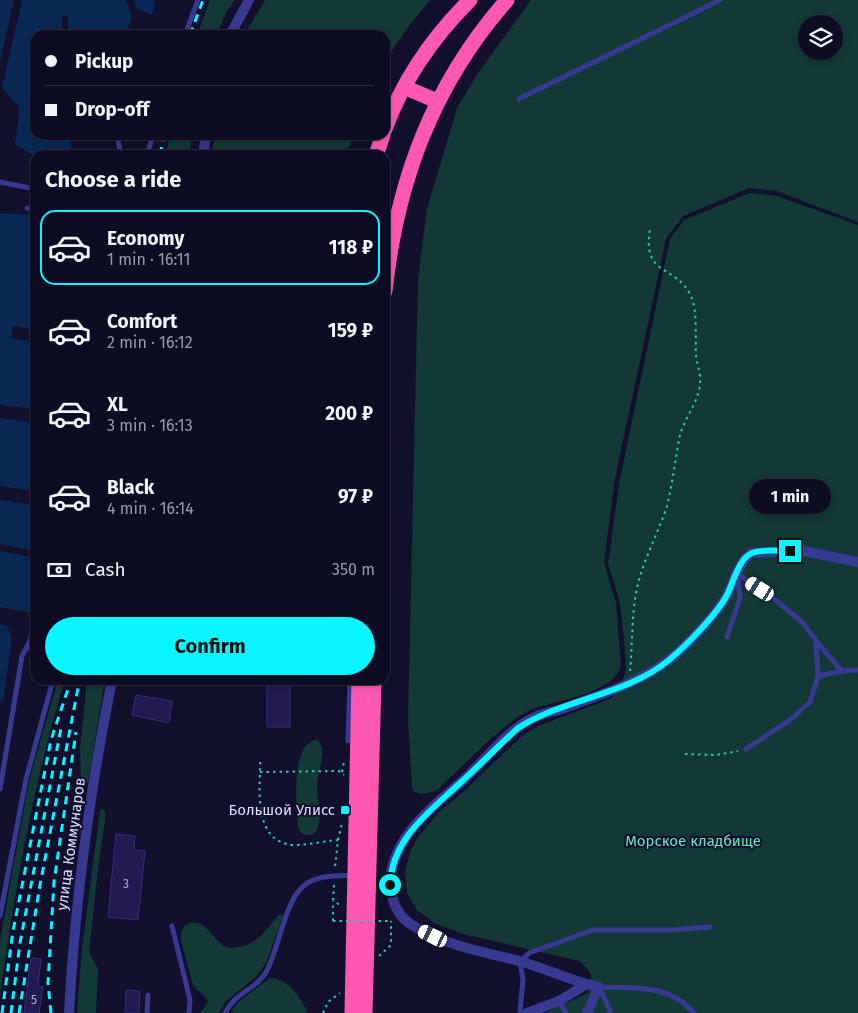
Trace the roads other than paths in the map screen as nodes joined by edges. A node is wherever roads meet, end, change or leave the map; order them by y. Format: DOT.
graph roads {
  1 [pos="198,0"];
  2 [pos="249,0"];
  3 [pos="470,0"];
  4 [pos="507,0"];
  5 [pos="720,0"];
  6 [pos="187,30"];
  7 [pos="233,30"];
  8 [pos="404,87"];
  9 [pos="518,99"];
  10 [pos="437,101"];
  11 [pos="390,119"];
  12 [pos="0,182"];
  13 [pos="30,188"];
  14 [pos="27,208"];
  15 [pos="30,208"];
  16 [pos="390,254"];
  17 [pos="858,562"];
  18 [pos="737,574"];
  19 [pos="727,637"];
  20 [pos="30,640"];
  21 [pos="816,640"];
  22 [pos="28,645"];
  23 [pos="30,648"];
  24 [pos="858,670"];
  25 [pos="842,671"];
  26 [pos="818,676"];
  27 [pos="52,685"];
  28 [pos="111,685"];
  29 [pos="350,685"];
  30 [pos="359,685"];
  31 [pos="374,685"];
  32 [pos="348,741"];
  33 [pos="746,749"];
  34 [pos="0,789"];
  35 [pos="355,875"];
  36 [pos="0,916"];
  37 [pos="172,926"];
  38 [pos="710,927"];
  39 [pos="520,962"];
  40 [pos="587,984"];
  41 [pos="599,987"];
  42 [pos="148,995"];
  43 [pos="560,1001"];
  44 [pos="69,1013"];
  45 [pos="147,1013"];
  46 [pos="189,1013"];
  47 [pos="225,1013"];
  48 [pos="352,1013"];
  49 [pos="365,1013"];
  50 [pos="520,1013"];
  51 [pos="527,1013"];
  52 [pos="566,1013"];
  53 [pos="588,1013"];
  54 [pos="611,1013"];
  55 [pos="694,1013"];
  1 -- 6 [label="lane"];
  2 -- 7 [label="street"];
  3 -- 8 [label="highway"];
  4 -- 10 [label="highway"];
  5 -- 9 [label="lane"];
  8 -- 10 [label="highway"];
  8 -- 11 [label="highway"];
  10 -- 16 [label="highway"];
  12 -- 13 [label="lane"];
  14 -- 15 [label="lane"];
  17 -- 18 [label="street"];
  18 -- 19 [label="lane"];
  18 -- 21 [label="lane"];
  18 -- 39 [label="street"];
  20 -- 22 [label="lane"];
  21 -- 25 [label="lane"];
  21 -- 26 [label="lane"];
  22 -- 23 [label="lane"];
  22 -- 34 [label="lane"];
  24 -- 25 [label="lane"];
  25 -- 26 [label="lane"];
  26 -- 33 [label="lane"];
  27 -- 36 [label="lane"];
  28 -- 44 [label="street, улица Коммунаров"];
  29 -- 32 [label="lane"];
  30 -- 35 [label="highway"];
  31 -- 49 [label="highway"];
  35 -- 47 [label="lane"];
  35 -- 48 [label="highway"];
  37 -- 46 [label="lane"];
  38 -- 39 [label="lane"];
  39 -- 40 [label="street"];
  39 -- 50 [label="lane"];
  40 -- 41 [label="street"];
  40 -- 43 [label="street"];
  41 -- 53 [label="street"];
  41 -- 54 [label="lane"];
  41 -- 55 [label="lane"];
  42 -- 45 [label="lane"];
  43 -- 51 [label="street"];
  43 -- 52 [label="lane"];
}
